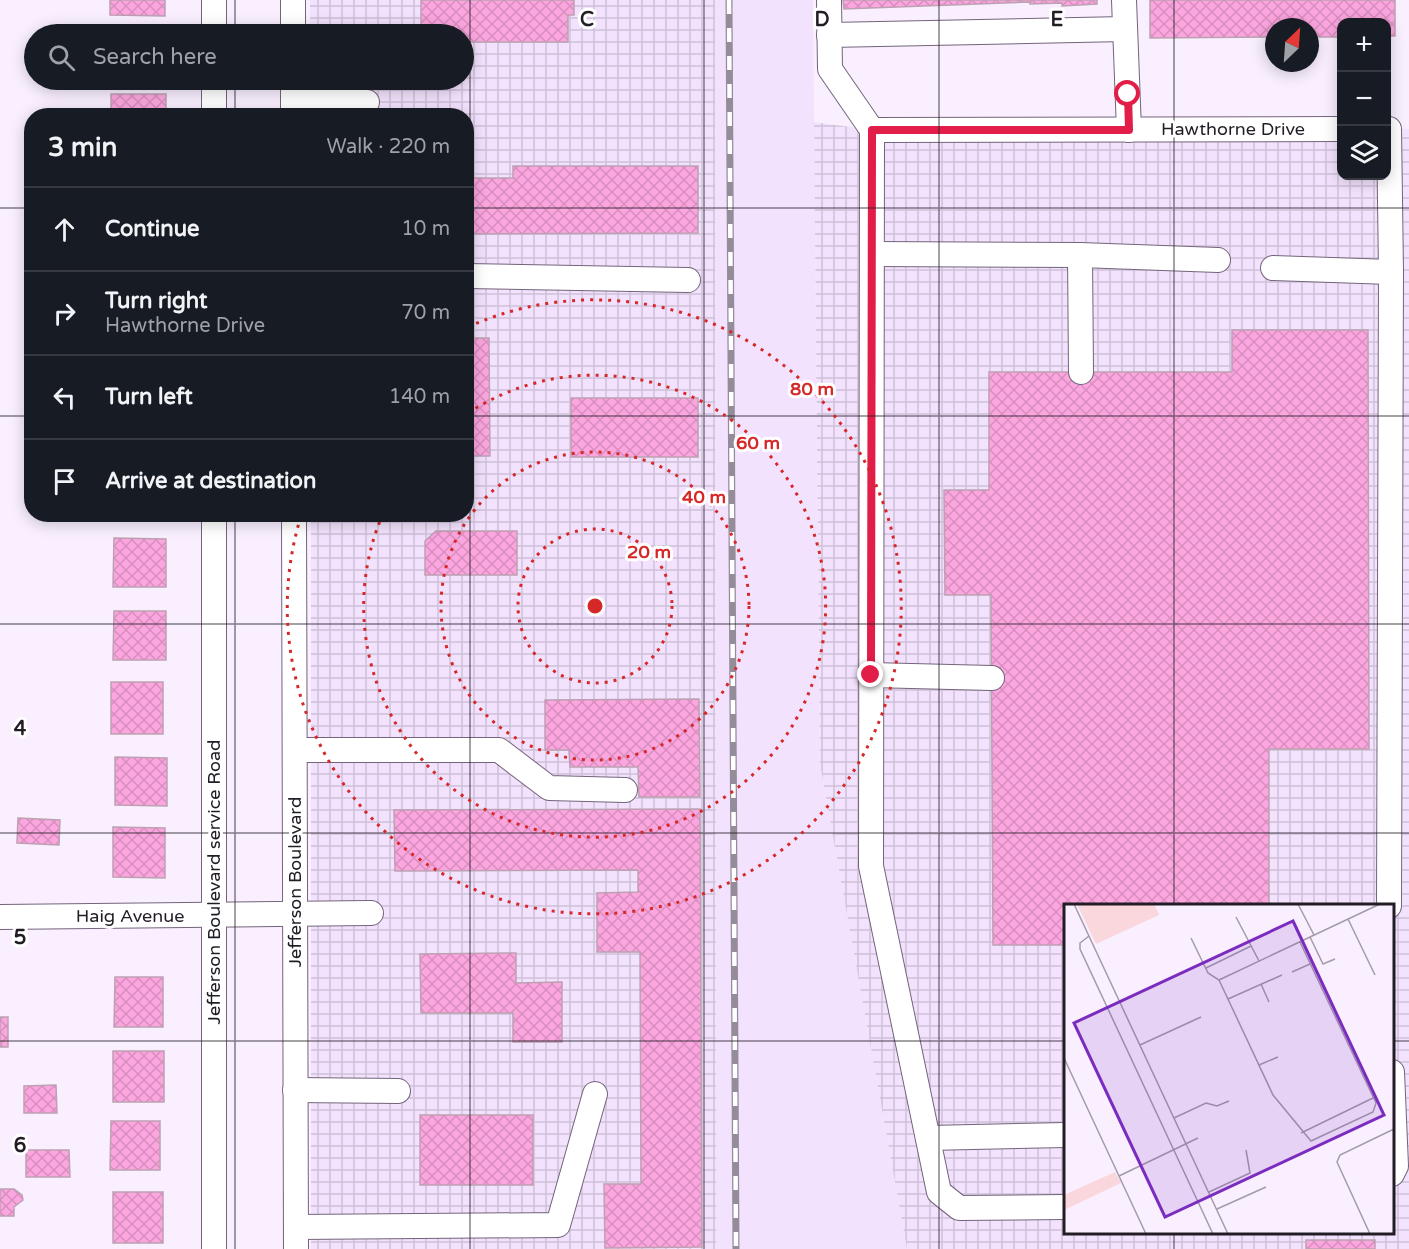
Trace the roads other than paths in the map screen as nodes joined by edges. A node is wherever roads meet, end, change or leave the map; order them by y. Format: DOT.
graph roads {
  1 [pos="214,0"];
  2 [pos="293,0"];
  3 [pos="829,0"];
  4 [pos="1124,0"];
  5 [pos="214,24"];
  6 [pos="293,24"];
  7 [pos="1125,29"];
  8 [pos="830,35"];
  9 [pos="214,90"];
  10 [pos="293,98"];
  11 [pos="367,102"];
  12 [pos="214,108"];
  13 [pos="1337,129"];
  14 [pos="1395,129"];
  15 [pos="872,130"];
  16 [pos="1129,130"];
  17 [pos="872,254"];
  18 [pos="1080,255"];
  19 [pos="1218,260"];
  20 [pos="1273,268"];
  21 [pos="1391,272"];
  22 [pos="474,276"];
  23 [pos="688,280"];
  24 [pos="1082,372"];
  25 [pos="214,522"];
  26 [pos="294,522"];
  27 [pos="871,675"];
  28 [pos="992,678"];
  29 [pos="295,750"];
  30 [pos="625,790"];
  31 [pos="1389,904"];
  32 [pos="371,913"];
  33 [pos="295,914"];
  34 [pos="214,915"];
  35 [pos="0,917"];
  36 [pos="296,1090"];
  37 [pos="398,1091"];
  38 [pos="595,1094"];
  39 [pos="1394,1130"];
  40 [pos="1064,1135"];
  41 [pos="928,1138"];
  42 [pos="1394,1170"];
  43 [pos="1064,1207"];
  44 [pos="296,1238"];
  45 [pos="214,1249"];
  1 -- 5 [label="street"];
  2 -- 6 [label="street"];
  3 -- 8 [label="street"];
  4 -- 7 [label="street"];
  7 -- 8 [label="street"];
  7 -- 16 [label="street"];
  8 -- 15 [label="street"];
  9 -- 12 [label="street"];
  10 -- 11 [label="street"];
  13 -- 16 [label="street, Hawthorne Drive"];
  14 -- 21 [label="street"];
  15 -- 16 [label="street, Hawthorne Drive"];
  15 -- 17 [label="street"];
  17 -- 18 [label="street"];
  17 -- 27 [label="street"];
  18 -- 19 [label="street"];
  18 -- 24 [label="street"];
  20 -- 21 [label="street"];
  21 -- 31 [label="street"];
  22 -- 23 [label="street"];
  25 -- 34 [label="street, Jefferson Boulevard service Road"];
  26 -- 29 [label="street, Jefferson Boulevard"];
  27 -- 28 [label="street"];
  27 -- 41 [label="street"];
  29 -- 30 [label="street"];
  29 -- 33 [label="street, Jefferson Boulevard"];
  32 -- 33 [label="street, Haig Avenue"];
  33 -- 34 [label="street, Haig Avenue"];
  33 -- 36 [label="street, Jefferson Boulevard"];
  34 -- 35 [label="street, Haig Avenue"];
  34 -- 45 [label="street, Jefferson Boulevard service Road"];
  36 -- 37 [label="street"];
  36 -- 44 [label="street, Jefferson Boulevard"];
  38 -- 44 [label="street"];
  39 -- 42 [label="street"];
  40 -- 41 [label="street"];
  41 -- 43 [label="street"];
}
